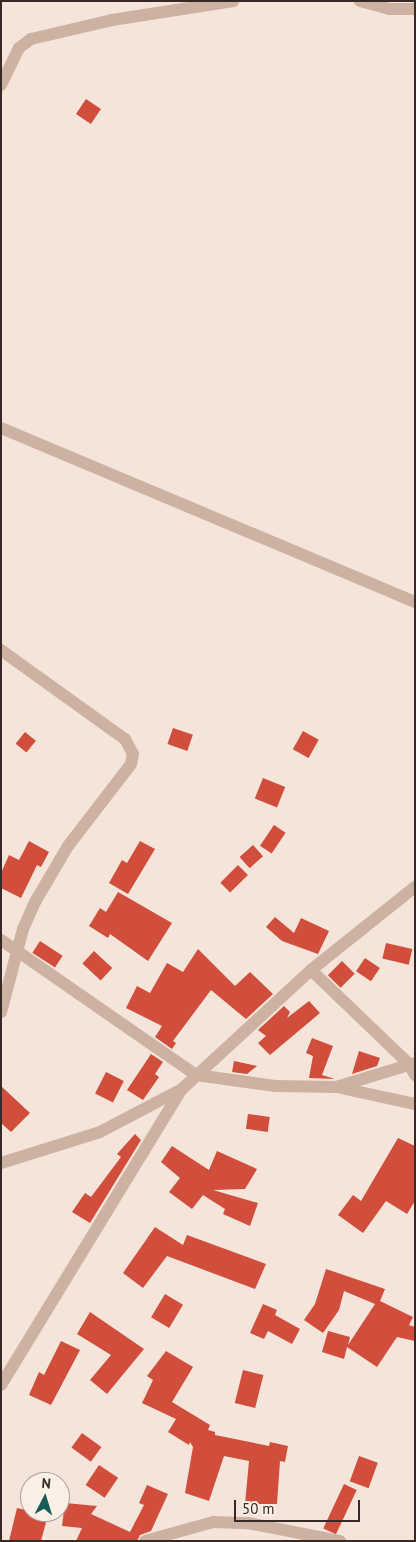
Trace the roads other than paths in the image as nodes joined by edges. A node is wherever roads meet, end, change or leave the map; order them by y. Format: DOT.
graph roads {
  1 [pos="234,1"];
  2 [pos="360,1"];
  3 [pos="415,9"];
  4 [pos="1,85"];
  5 [pos="1,428"];
  6 [pos="415,602"];
  7 [pos="1,650"];
  8 [pos="415,887"];
  9 [pos="1,940"];
  10 [pos="18,952"];
  11 [pos="311,970"];
  12 [pos="1,1012"];
  13 [pos="412,1063"];
  14 [pos="196,1075"];
  15 [pos="415,1075"];
  16 [pos="336,1087"];
  17 [pos="182,1089"];
  18 [pos="415,1104"];
  19 [pos="1,1163"];
  20 [pos="1,1385"];
  21 [pos="145,1541"];
  22 [pos="340,1541"];
  1 -- 4 [label="street"];
  2 -- 3 [label="street"];
  5 -- 6 [label="street"];
  7 -- 10 [label="street"];
  8 -- 11 [label="street"];
  9 -- 10 [label="street"];
  10 -- 12 [label="street"];
  10 -- 14 [label="street"];
  11 -- 13 [label="street"];
  11 -- 14 [label="street"];
  13 -- 15 [label="street"];
  13 -- 16 [label="street"];
  14 -- 16 [label="street"];
  14 -- 17 [label="street"];
  16 -- 18 [label="street"];
  17 -- 19 [label="street"];
  17 -- 20 [label="street"];
  21 -- 22 [label="street"];
}
